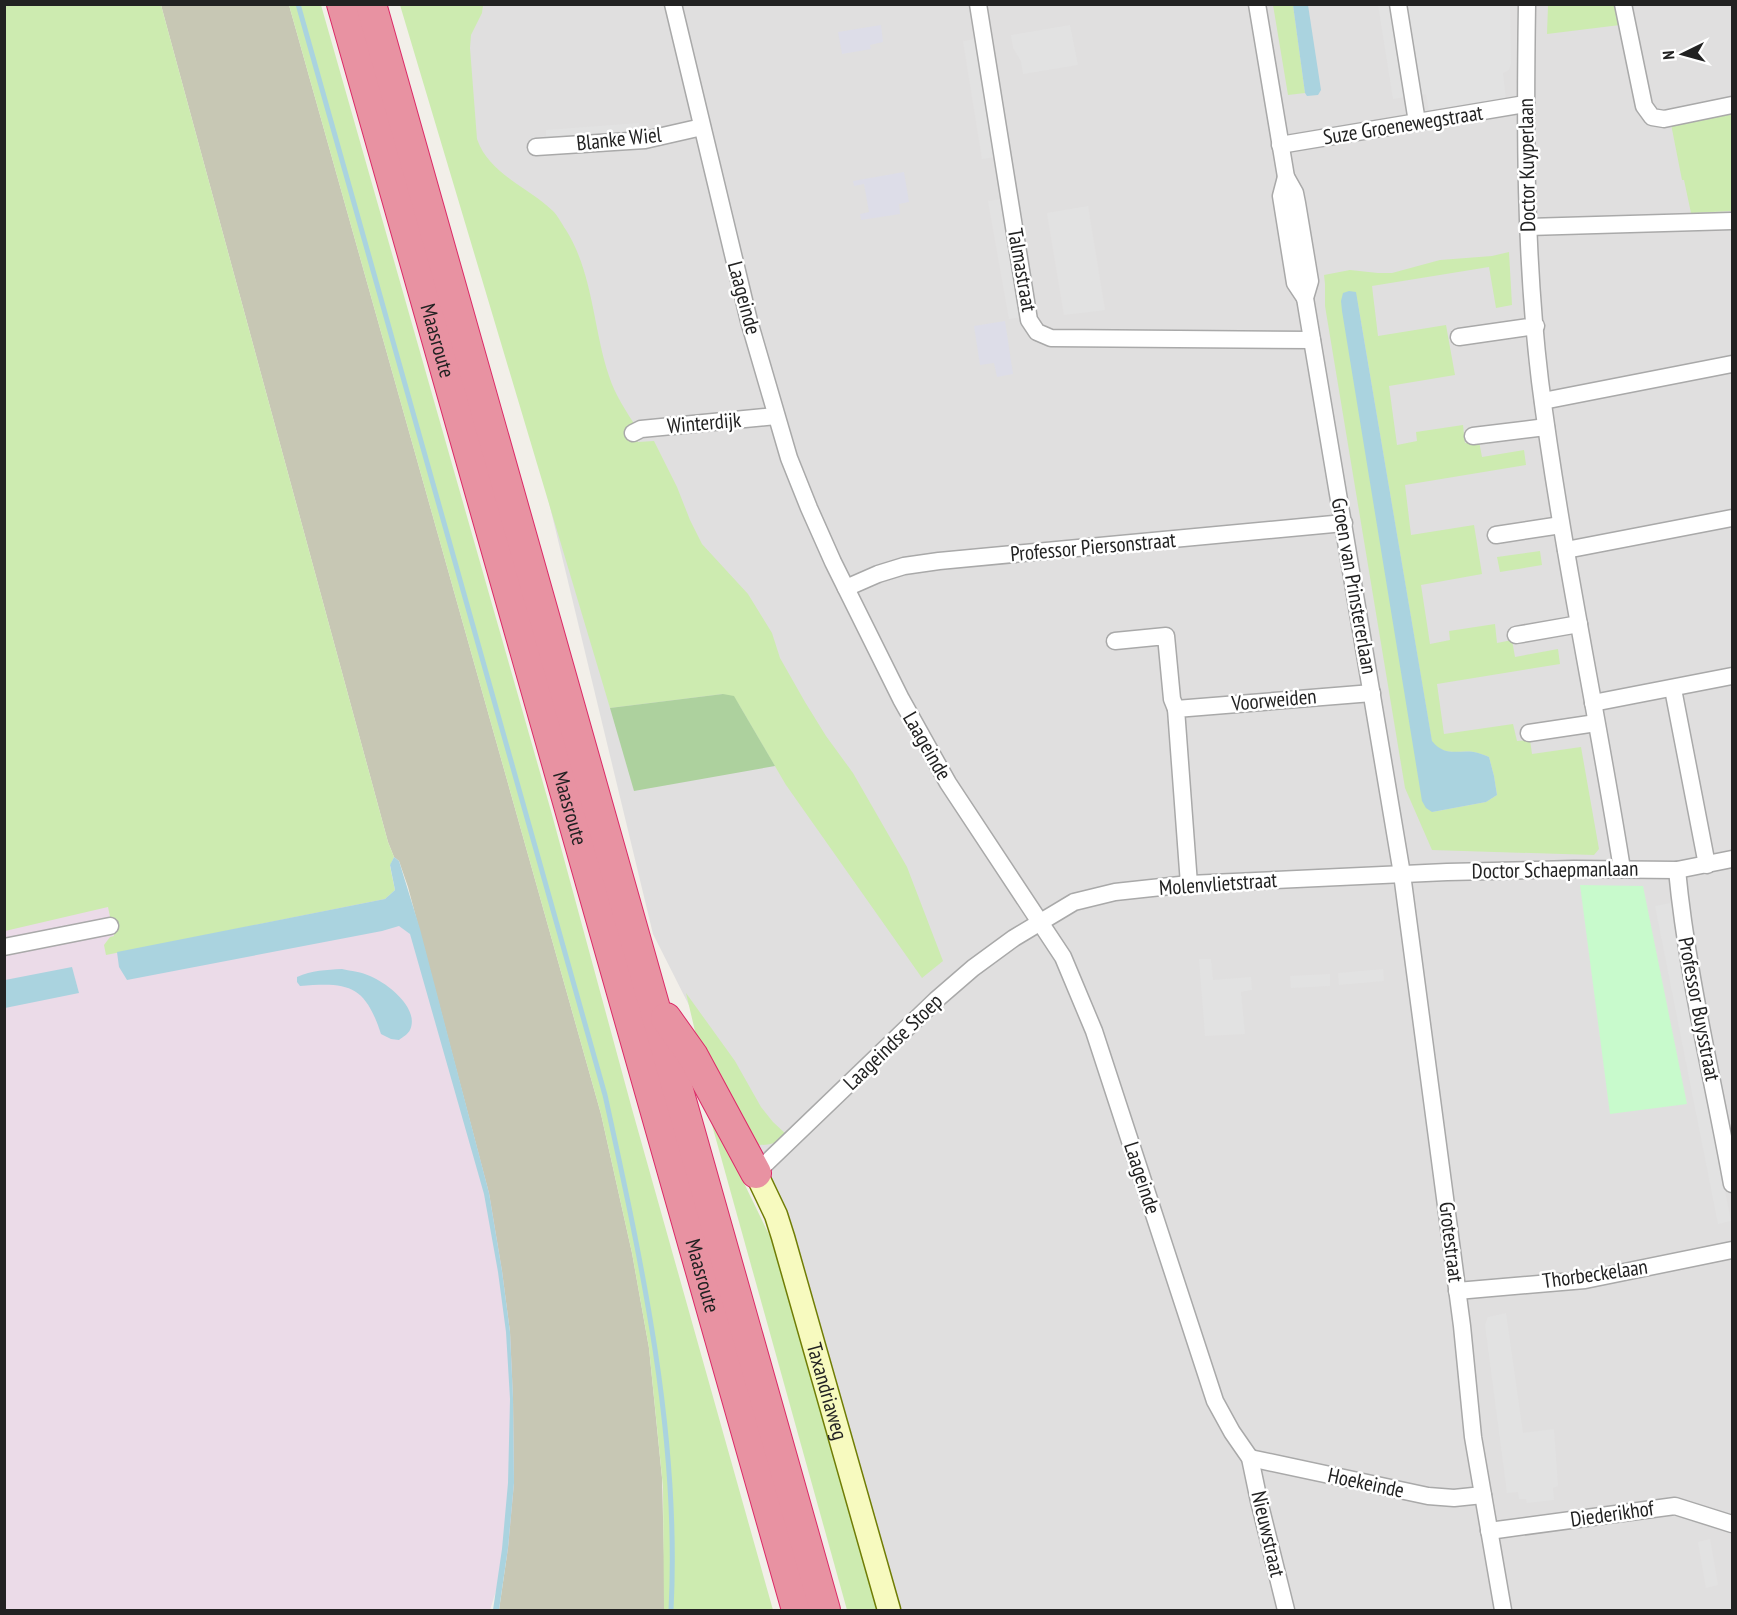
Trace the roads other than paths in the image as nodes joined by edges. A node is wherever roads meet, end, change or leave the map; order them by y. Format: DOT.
graph roads {
  1 [pos="342,4"];
  2 [pos="372,4"];
  3 [pos="673,4"];
  4 [pos="978,4"];
  5 [pos="1257,4"];
  6 [pos="1398,4"];
  7 [pos="1527,4"];
  8 [pos="1623,4"];
  9 [pos="1525,104"];
  10 [pos="1732,105"];
  11 [pos="1417,122"];
  12 [pos="702,127"];
  13 [pos="1280,145"];
  14 [pos="536,147"];
  15 [pos="1732,221"];
  16 [pos="1528,227"];
  17 [pos="1536,326"];
  18 [pos="1459,337"];
  19 [pos="1312,340"];
  20 [pos="1732,364"];
  21 [pos="1543,401"];
  22 [pos="776,416"];
  23 [pos="1546,427"];
  24 [pos="633,433"];
  25 [pos="1473,436"];
  26 [pos="1732,518"];
  27 [pos="1344,523"];
  28 [pos="1561,525"];
  29 [pos="1496,535"];
  30 [pos="1566,550"];
  31 [pos="846,588"];
  32 [pos="1579,624"];
  33 [pos="1516,635"];
  34 [pos="1115,641"];
  35 [pos="1732,676"];
  36 [pos="1673,688"];
  37 [pos="1372,693"];
  38 [pos="1593,703"];
  39 [pos="1176,708"];
  40 [pos="1596,723"];
  41 [pos="1529,733"];
  42 [pos="1732,859"];
  43 [pos="1707,864"];
  44 [pos="1622,869"];
  45 [pos="1677,870"];
  46 [pos="1402,874"];
  47 [pos="1189,884"];
  48 [pos="1040,923"];
  49 [pos="110,926"];
  50 [pos="4,947"];
  51 [pos="653,1000"];
  52 [pos="756,1173"];
  53 [pos="1732,1184"];
  54 [pos="1732,1251"];
  55 [pos="1457,1291"];
  56 [pos="1250,1458"];
  57 [pos="1483,1495"];
  58 [pos="1732,1524"];
  59 [pos="1489,1531"];
  60 [pos="797,1611"];
  61 [pos="825,1611"];
  62 [pos="889,1611"];
  63 [pos="1286,1611"];
  64 [pos="1503,1611"];
  1 -- 60 [label="highway, Maasroute"];
  2 -- 51 [label="highway, Maasroute"];
  3 -- 12 [label="street, Laageinde"];
  4 -- 19 [label="street, Talmastraat"];
  5 -- 13 [label="street, Groen van Prinstererlaan"];
  6 -- 11 [label="street"];
  7 -- 9 [label="street, Doctor Kuyperlaan"];
  8 -- 10 [label="street"];
  9 -- 11 [label="street, Suze Groenewegstraat"];
  9 -- 16 [label="street, Doctor Kuyperlaan"];
  11 -- 13 [label="street, Suze Groenewegstraat"];
  12 -- 14 [label="street, Blanke Wiel"];
  12 -- 22 [label="street, Laageinde"];
  13 -- 19 [label="street, Groen van Prinstererlaan"];
  15 -- 16 [label="street"];
  16 -- 17 [label="street, Doctor Kuyperlaan"];
  17 -- 18 [label="street"];
  17 -- 21 [label="street, Doctor Kuyperlaan"];
  19 -- 27 [label="street, Groen van Prinstererlaan"];
  20 -- 21 [label="street"];
  21 -- 23 [label="street, Doctor Kuyperlaan"];
  22 -- 24 [label="street, Winterdijk"];
  22 -- 31 [label="street, Laageinde"];
  23 -- 25 [label="street"];
  23 -- 28 [label="street, Doctor Kuyperlaan"];
  26 -- 30 [label="street"];
  27 -- 31 [label="street, Professor Piersonstraat"];
  27 -- 37 [label="street, Groen van Prinstererlaan"];
  28 -- 29 [label="street"];
  28 -- 30 [label="street, Doctor Kuyperlaan"];
  30 -- 32 [label="street, Doctor Kuyperlaan"];
  31 -- 48 [label="street, Laageinde"];
  32 -- 33 [label="street"];
  32 -- 38 [label="street, Doctor Kuyperlaan"];
  34 -- 39 [label="street"];
  35 -- 36 [label="street"];
  36 -- 38 [label="street"];
  36 -- 43 [label="street"];
  37 -- 39 [label="street, Voorweiden"];
  37 -- 46 [label="street, Groen van Prinstererlaan"];
  38 -- 40 [label="street, Doctor Kuyperlaan"];
  39 -- 47 [label="street"];
  40 -- 41 [label="street"];
  40 -- 44 [label="street, Doctor Kuyperlaan"];
  42 -- 43 [label="street, Doctor Schaepmanlaan"];
  43 -- 45 [label="street, Doctor Schaepmanlaan"];
  44 -- 45 [label="street, Doctor Schaepmanlaan"];
  44 -- 46 [label="street, Doctor Schaepmanlaan"];
  45 -- 53 [label="street, Professor Buysstraat"];
  46 -- 47 [label="street, Molenvlietstraat"];
  46 -- 55 [label="street, Grotestraat"];
  47 -- 48 [label="street, Molenvlietstraat"];
  48 -- 52 [label="street, Laageindse Stoep"];
  48 -- 56 [label="street, Laageinde"];
  49 -- 50 [label="street"];
  51 -- 52 [label="highway"];
  51 -- 61 [label="highway, Maasroute"];
  52 -- 62 [label="main road, Taxandriaweg"];
  54 -- 55 [label="street, Thorbeckelaan"];
  55 -- 57 [label="street, Grotestraat"];
  56 -- 57 [label="street, Hoekeinde"];
  56 -- 63 [label="street, Nieuwstraat"];
  57 -- 59 [label="street, Grotestraat"];
  58 -- 59 [label="street, Diederikhof"];
  59 -- 64 [label="street, Grotestraat"];
}
